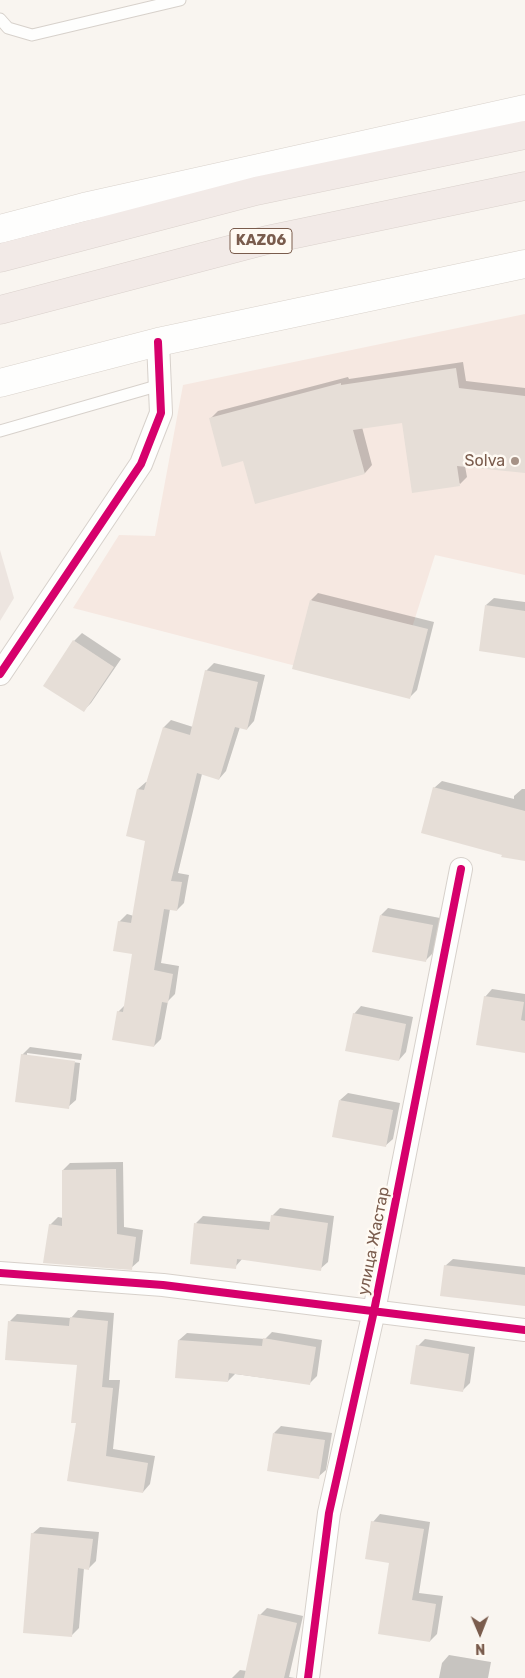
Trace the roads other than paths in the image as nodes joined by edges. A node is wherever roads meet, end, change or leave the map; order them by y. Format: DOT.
graph roads {
  1 [pos="180,0"];
  2 [pos="0,18"];
  3 [pos="525,109"];
  4 [pos="525,135"];
  5 [pos="525,186"];
  6 [pos="0,229"];
  7 [pos="0,258"];
  8 [pos="525,264"];
  9 [pos="0,310"];
  10 [pos="158,342"];
  11 [pos="0,383"];
  12 [pos="160,385"];
  13 [pos="0,431"];
  14 [pos="0,674"];
  15 [pos="461,869"];
  16 [pos="0,1272"];
  17 [pos="374,1311"];
  18 [pos="525,1330"];
  19 [pos="308,1678"];
  1 -- 2 [label="lane"];
  3 -- 6 [label="main road"];
  4 -- 7 [label="highway"];
  5 -- 9 [label="highway, KАZ06"];
  8 -- 10 [label="main road"];
  10 -- 11 [label="main road"];
  10 -- 12 [label="street"];
  12 -- 13 [label="lane"];
  12 -- 14 [label="street"];
  15 -- 17 [label="street, улица Жастар"];
  16 -- 17 [label="street"];
  17 -- 18 [label="street"];
  17 -- 19 [label="street, улица Жастар"];
}
